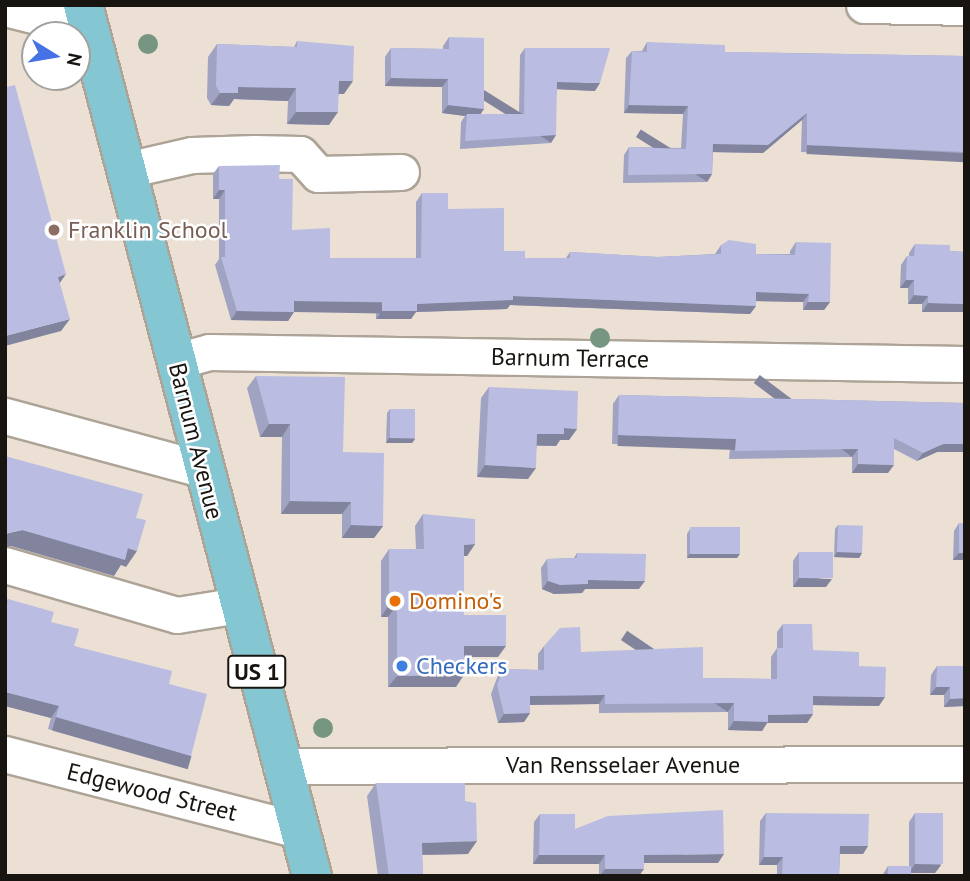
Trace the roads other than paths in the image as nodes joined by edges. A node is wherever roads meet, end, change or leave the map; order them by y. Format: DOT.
graph roads {
  1 [pos="82,5"];
  2 [pos="864,5"];
  3 [pos="965,7"];
  4 [pos="5,8"];
  5 [pos="126,170"];
  6 [pos="401,172"];
  7 [pos="176,361"];
  8 [pos="965,364"];
  9 [pos="5,416"];
  10 [pos="202,469"];
  11 [pos="5,565"];
  12 [pos="239,605"];
  13 [pos="5,754"];
  14 [pos="965,764"];
  15 [pos="281,766"];
  16 [pos="298,830"];
  17 [pos="312,876"];
  1 -- 4 [label="street"];
  1 -- 5 [label="main road, Barnum Avenue / US 1"];
  2 -- 3 [label="street"];
  5 -- 6 [label="street"];
  5 -- 7 [label="main road, Barnum Avenue / US 1"];
  7 -- 8 [label="street, Barnum Terrace"];
  7 -- 10 [label="main road, Barnum Avenue / US 1"];
  9 -- 10 [label="street"];
  10 -- 12 [label="main road, Barnum Avenue / US 1"];
  11 -- 12 [label="street"];
  12 -- 15 [label="main road, Barnum Avenue / US 1"];
  13 -- 16 [label="street, Edgewood Street"];
  14 -- 15 [label="street, Van Rensselaer Avenue"];
  15 -- 16 [label="main road, Barnum Avenue / US 1"];
  16 -- 17 [label="main road, Barnum Avenue / US 1"];
}
